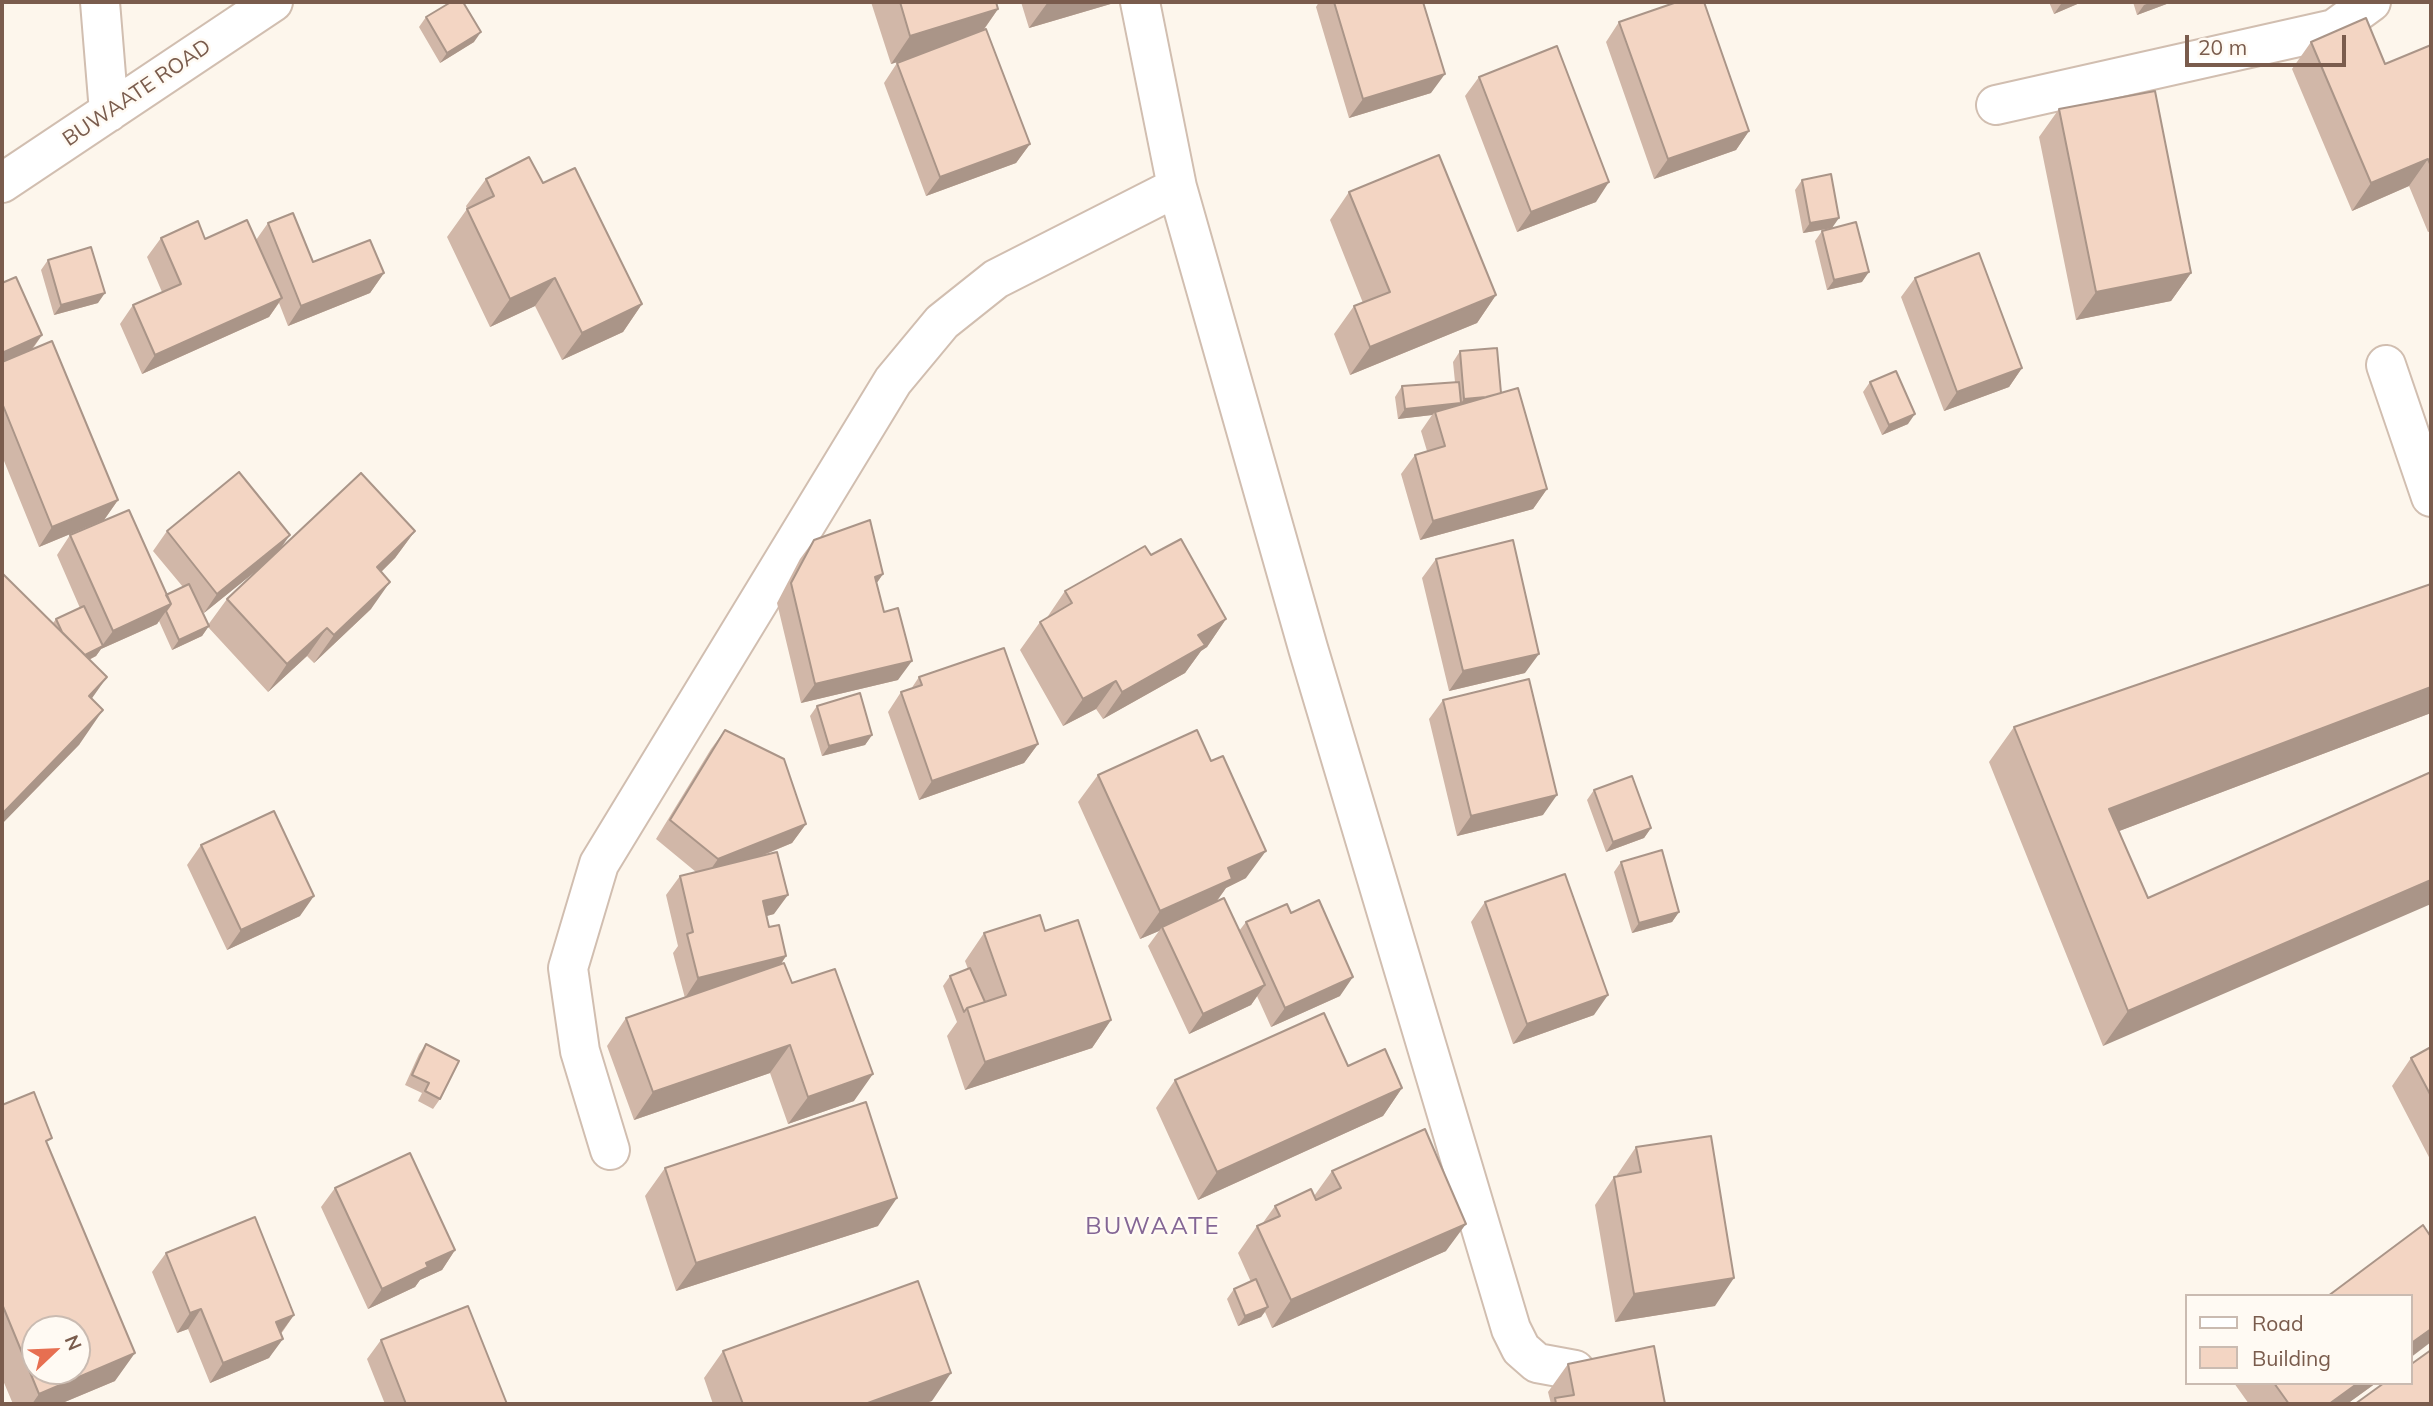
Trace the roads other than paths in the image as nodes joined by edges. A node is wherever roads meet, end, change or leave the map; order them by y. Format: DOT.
graph roads {
  1 [pos="100,2"];
  2 [pos="273,2"];
  3 [pos="1140,2"];
  4 [pos="2371,2"];
  5 [pos="1996,105"];
  6 [pos="109,112"];
  7 [pos="2,183"];
  8 [pos="1177,187"];
  9 [pos="2386,365"];
  10 [pos="2431,497"];
  11 [pos="610,1150"];
  12 [pos="1575,1370"];
  1 -- 6 [label="street"];
  2 -- 6 [label="street, BUWAATE ROAD"];
  3 -- 8 [label="street"];
  4 -- 5 [label="street"];
  6 -- 7 [label="street, BUWAATE ROAD"];
  8 -- 11 [label="street"];
  8 -- 12 [label="street"];
  9 -- 10 [label="street"];
}
